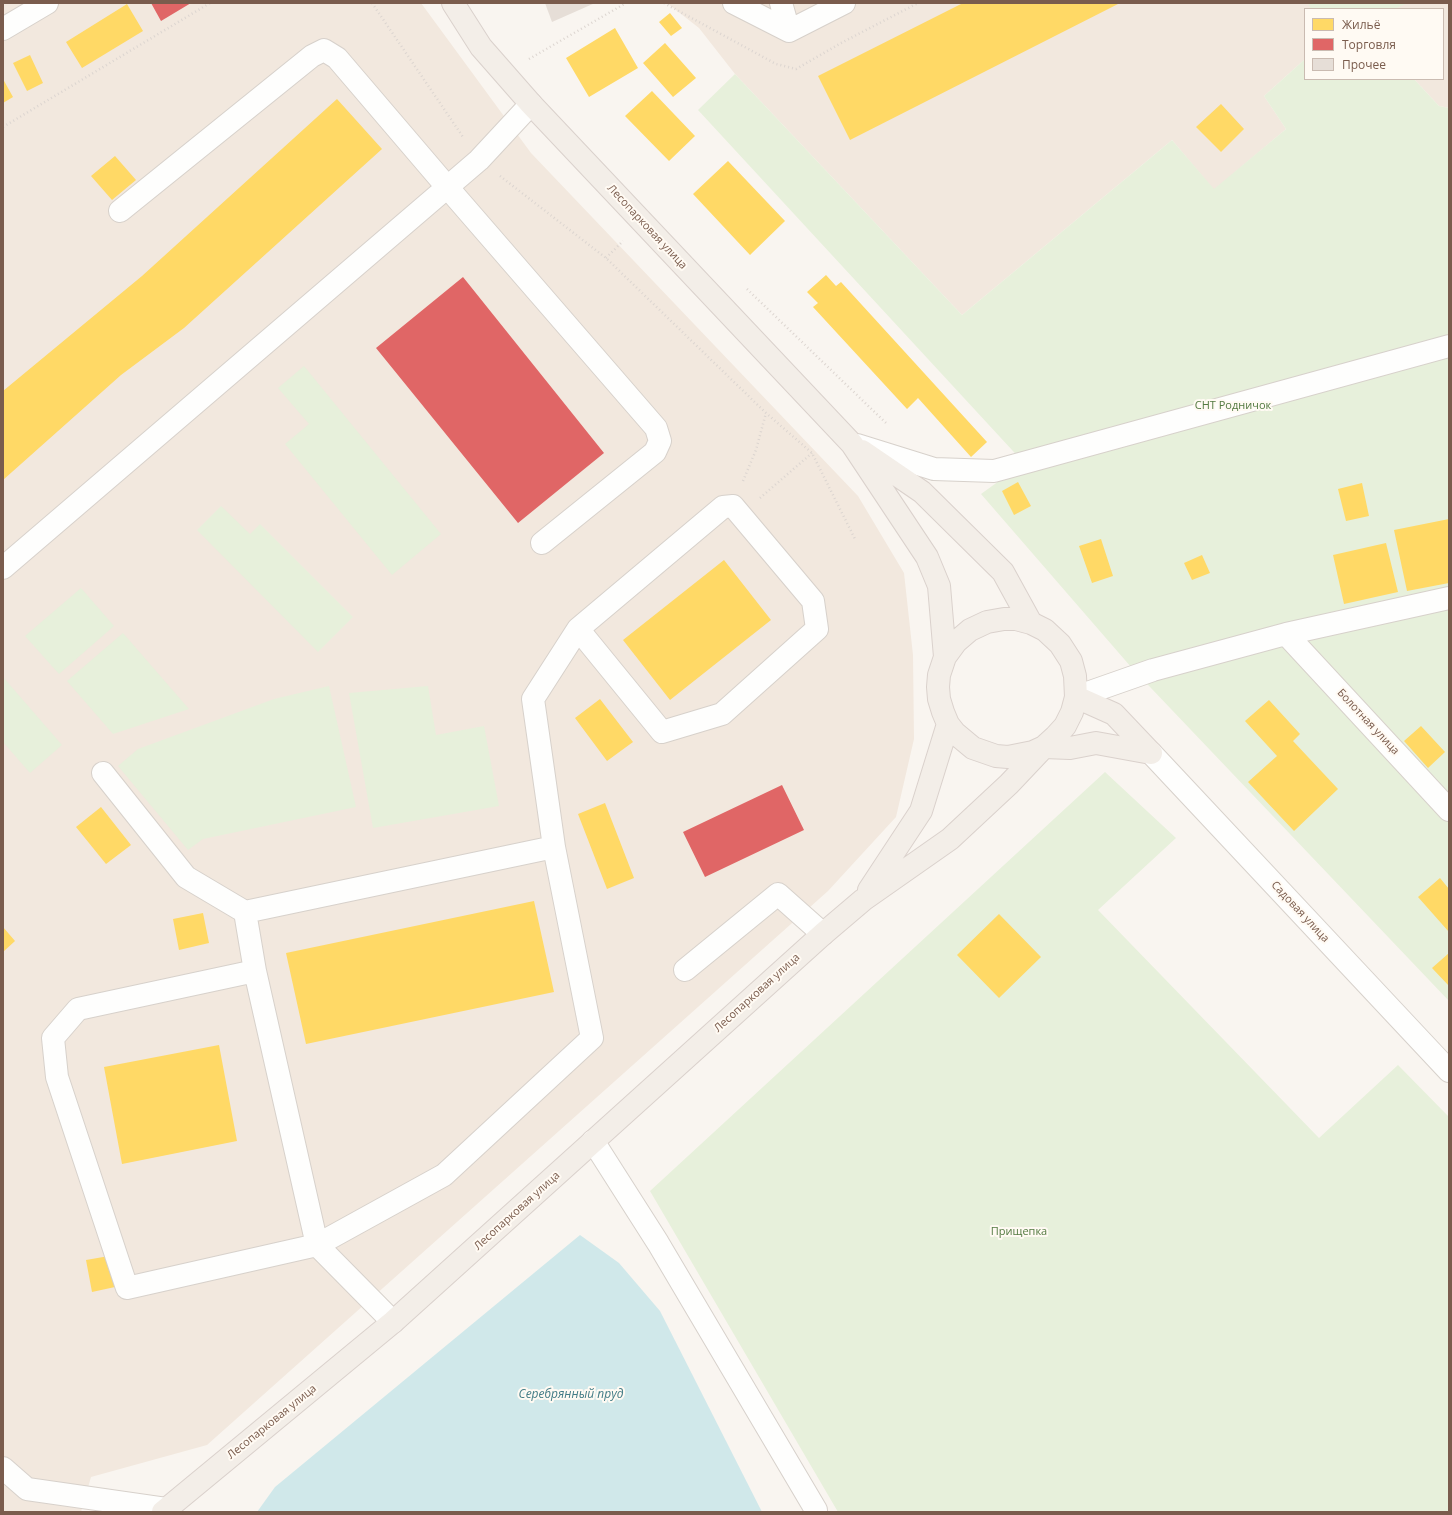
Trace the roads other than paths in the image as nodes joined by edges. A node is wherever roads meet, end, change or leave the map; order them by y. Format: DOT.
graph roads {
  1 [pos="47,3"];
  2 [pos="453,3"];
  3 [pos="734,3"];
  4 [pos="781,3"];
  5 [pos="844,3"];
  6 [pos="3,29"];
  7 [pos="789,31"];
  8 [pos="531,104"];
  9 [pos="448,188"];
  10 [pos="120,211"];
  11 [pos="1449,346"];
  12 [pos="852,444"];
  13 [pos="542,543"];
  14 [pos="3,568"];
  15 [pos="1449,598"];
  16 [pos="1031,623"];
  17 [pos="578,630"];
  18 [pos="1286,634"];
  19 [pos="945,657"];
  20 [pos="1076,696"];
  21 [pos="948,724"];
  22 [pos="1044,747"];
  23 [pos="1151,753"];
  24 [pos="103,773"];
  25 [pos="1449,810"];
  26 [pos="554,847"];
  27 [pos="863,900"];
  28 [pos="245,912"];
  29 [pos="823,934"];
  30 [pos="685,970"];
  31 [pos="255,971"];
  32 [pos="1449,1071"];
  33 [pos="593,1141"];
  34 [pos="316,1245"];
  35 [pos="393,1322"];
  36 [pos="3,1468"];
  37 [pos="816,1510"];
  38 [pos="164,1511"];
  1 -- 6 [label="street"];
  2 -- 8 [label="main road, Лесопарковая улица"];
  3 -- 7 [label="street"];
  4 -- 7 [label="street"];
  5 -- 7 [label="street"];
  8 -- 9 [label="street"];
  8 -- 12 [label="main road, Лесопарковая улица"];
  9 -- 10 [label="street"];
  9 -- 13 [label="street"];
  9 -- 14 [label="street"];
  11 -- 12 [label="street"];
  12 -- 16 [label="main road"];
  12 -- 19 [label="main road"];
  15 -- 18 [label="street"];
  16 -- 19 [label="main road"];
  16 -- 20 [label="main road"];
  17 -- 17 [label="street"];
  17 -- 26 [label="street"];
  18 -- 20 [label="street"];
  18 -- 25 [label="street, Болотная улица"];
  19 -- 21 [label="main road"];
  20 -- 22 [label="main road"];
  20 -- 23 [label="main road"];
  21 -- 22 [label="main road"];
  21 -- 27 [label="main road"];
  22 -- 23 [label="main road"];
  22 -- 27 [label="main road"];
  23 -- 32 [label="street, Садовая улица"];
  24 -- 28 [label="street"];
  26 -- 28 [label="street"];
  26 -- 34 [label="street"];
  27 -- 29 [label="main road, Лесопарковая улица"];
  28 -- 31 [label="street"];
  29 -- 30 [label="street"];
  29 -- 33 [label="main road, Лесопарковая улица"];
  31 -- 34 [label="street"];
  31 -- 34 [label="street"];
  33 -- 35 [label="main road, Лесопарковая улица"];
  33 -- 37 [label="street"];
  34 -- 35 [label="street"];
  35 -- 38 [label="main road, Лесопарковая улица"];
  36 -- 38 [label="street"];
}
